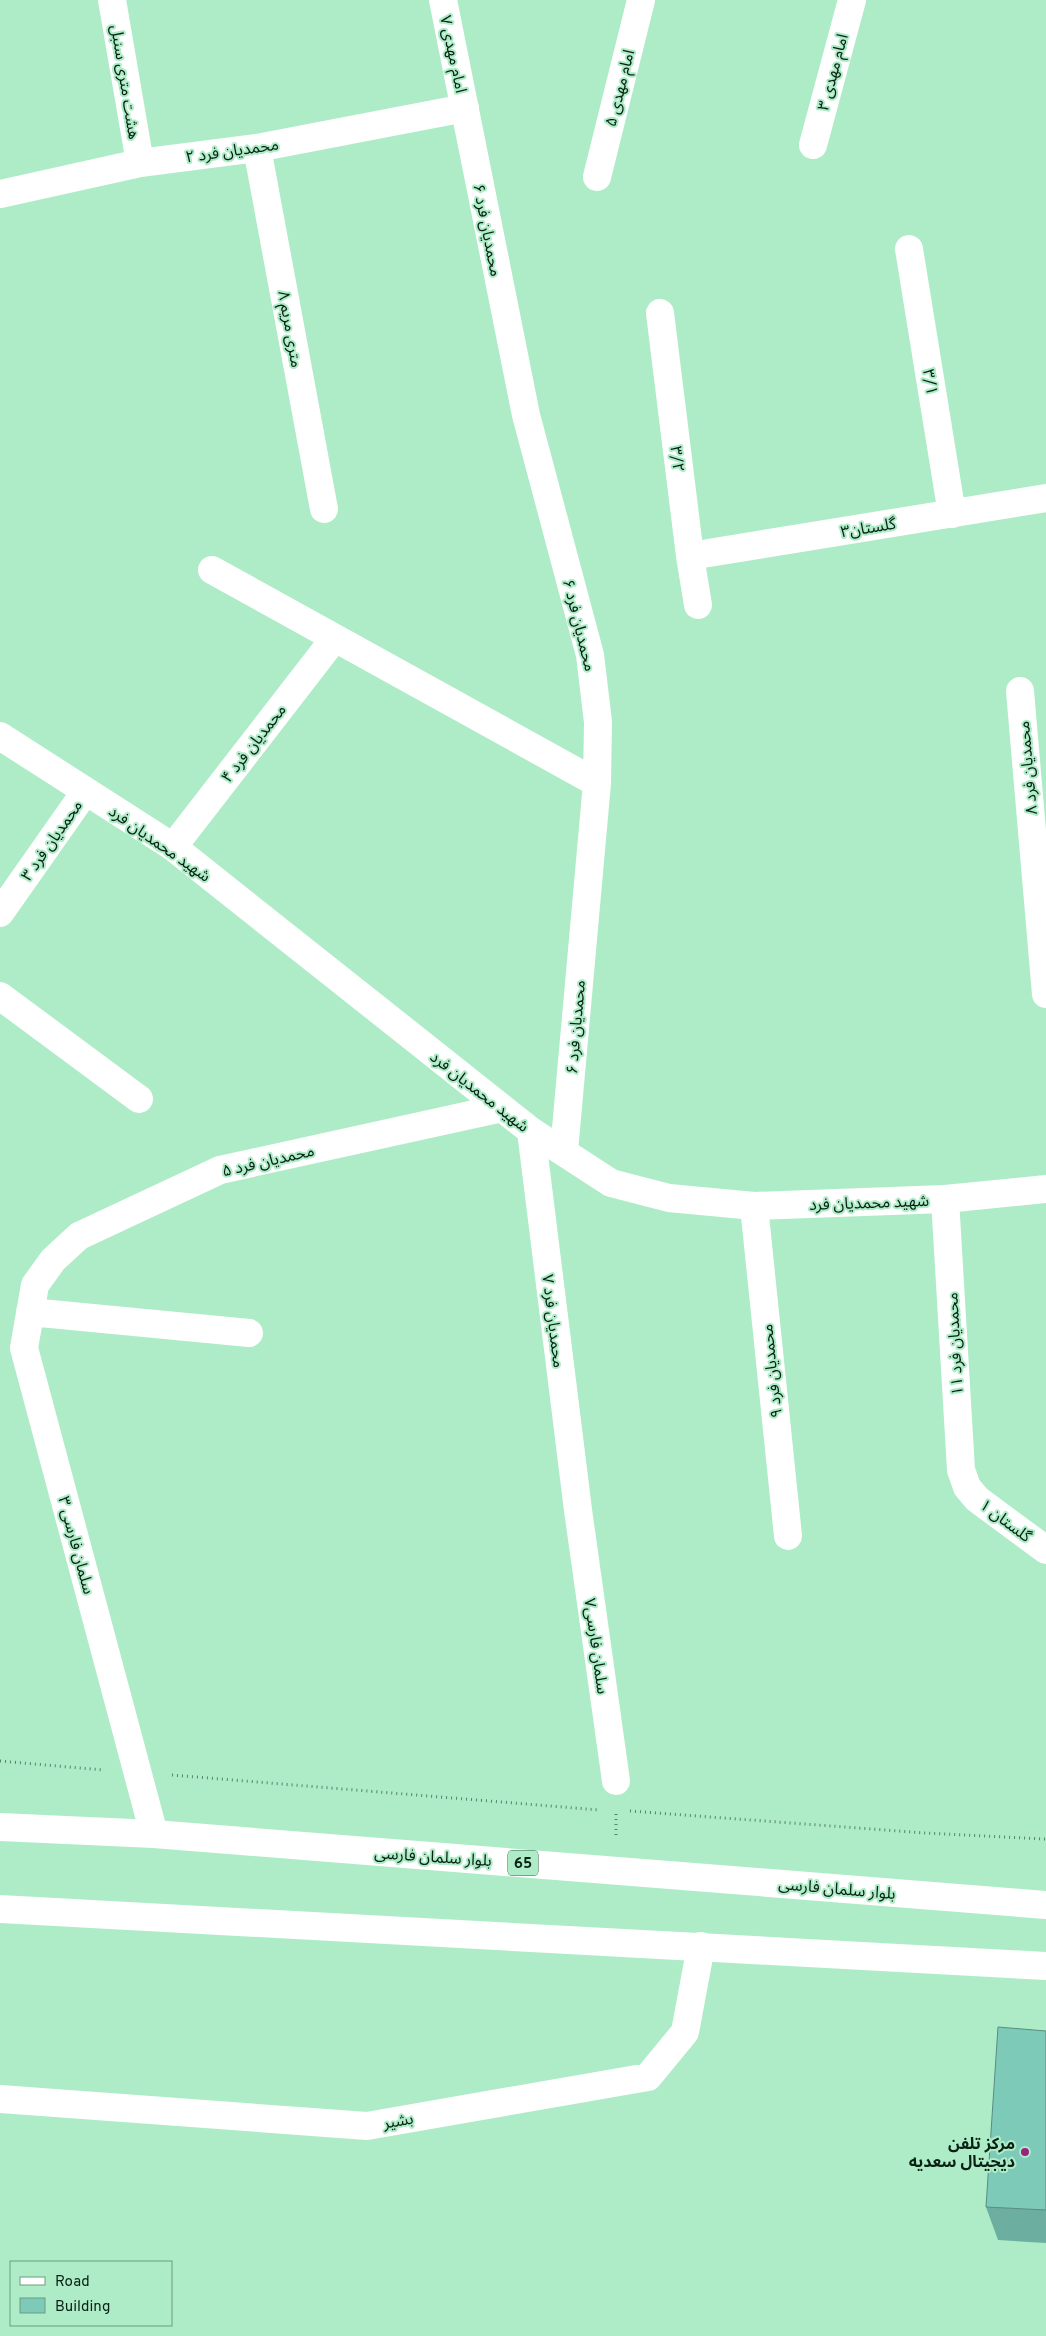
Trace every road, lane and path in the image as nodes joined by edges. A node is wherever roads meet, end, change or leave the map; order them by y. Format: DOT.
graph roads {
  1 [pos="112,0"];
  2 [pos="443,0"];
  3 [pos="641,0"];
  4 [pos="852,0"];
  5 [pos="465,108"];
  6 [pos="813,145"];
  7 [pos="257,148"];
  8 [pos="140,163"];
  9 [pos="597,177"];
  10 [pos="0,194"];
  11 [pos="909,249"];
  12 [pos="660,313"];
  13 [pos="1046,498"];
  14 [pos="324,509"];
  15 [pos="952,514"];
  16 [pos="690,556"];
  17 [pos="212,570"];
  18 [pos="698,605"];
  19 [pos="334,638"];
  20 [pos="1020,691"];
  21 [pos="0,736"];
  22 [pos="597,783"];
  23 [pos="86,792"];
  24 [pos="173,847"];
  25 [pos="0,913"];
  26 [pos="1046,994"];
  27 [pos="0,996"];
  28 [pos="139,1099"];
  29 [pos="502,1108"];
  30 [pos="531,1131"];
  31 [pos="564,1151"];
  32 [pos="1046,1189"];
  33 [pos="945,1199"];
  34 [pos="754,1206"];
  35 [pos="53,1260"];
  36 [pos="30,1312"];
  37 [pos="249,1333"];
  38 [pos="967,1487"];
  39 [pos="578,1510"];
  40 [pos="788,1536"];
  41 [pos="1046,1550"];
  42 [pos="0,1761"];
  43 [pos="137,1772"];
  44 [pos="616,1781"];
  45 [pos="616,1811"];
  46 [pos="0,1827"];
  47 [pos="154,1834"];
  48 [pos="1046,1840"];
  49 [pos="617,1870"];
  50 [pos="1046,1905"];
  51 [pos="0,1909"];
  52 [pos="701,1946"];
  53 [pos="1046,1966"];
  54 [pos="0,2099"];
  1 -- 8 [label="street, هشت متری سنبل"];
  2 -- 5 [label="street, ۷ امام مهدی"];
  3 -- 9 [label="street, ۵ امام مهدی"];
  4 -- 6 [label="street, ۳ امام مهدی"];
  5 -- 7 [label="street, ۲ محمدیان فرد"];
  5 -- 22 [label="street, ۶ محمدیان فرد"];
  7 -- 8 [label="street, ۲ محمدیان فرد"];
  7 -- 14 [label="street, ۸ متری مریم"];
  8 -- 10 [label="street, ۲ محمدیان فرد"];
  11 -- 15 [label="street, ۳/۱"];
  12 -- 16 [label="street, ۳/۲"];
  13 -- 15 [label="street, گلستان۳"];
  15 -- 16 [label="street, گلستان۳"];
  16 -- 18 [label="street, ۳/۲"];
  17 -- 19 [label="street"];
  19 -- 22 [label="street"];
  19 -- 24 [label="street, ۴ محمدیان فرد"];
  20 -- 26 [label="street, ۸ محمدیان فرد"];
  21 -- 23 [label="street, شهید محمدیان فرد"];
  22 -- 31 [label="street, ۶ محمدیان فرد"];
  23 -- 24 [label="street, شهید محمدیان فرد"];
  23 -- 25 [label="street, ۳ محمدیان فرد"];
  24 -- 29 [label="street, شهید محمدیان فرد"];
  27 -- 28 [label="street"];
  29 -- 30 [label="street, شهید محمدیان فرد"];
  29 -- 35 [label="street, ۵ محمدیان فرد"];
  30 -- 31 [label="street, شهید محمدیان فرد"];
  30 -- 39 [label="street, ۷ محمدیان فرد"];
  31 -- 34 [label="street, شهید محمدیان فرد"];
  32 -- 33 [label="street, شهید محمدیان فرد"];
  33 -- 34 [label="street, شهید محمدیان فرد"];
  33 -- 38 [label="street, ۱۱ محمدیان فرد"];
  34 -- 40 [label="street, ۹ محمدیان فرد"];
  35 -- 36 [label="street, ۳ سلمان فارسی"];
  36 -- 37 [label="street"];
  36 -- 43 [label="street, ۳ سلمان فارسی"];
  38 -- 41 [label="street, ۱ گلستان"];
  39 -- 44 [label="street, سلمان فارسی۷"];
  42 -- 43 [label="path"];
  43 -- 45 [label="path"];
  43 -- 47 [label="street, ۳ سلمان فارسی"];
  44 -- 45 [label="path"];
  45 -- 48 [label="path"];
  45 -- 49 [label="path"];
  46 -- 47 [label="street, بلوار سلمان فارسی / 65"];
  47 -- 49 [label="street, بلوار سلمان فارسی / 65"];
  49 -- 50 [label="street, بلوار سلمان فارسی / 65"];
  51 -- 52 [label="street"];
  52 -- 53 [label="street"];
  52 -- 54 [label="street, بشیر"];
}
